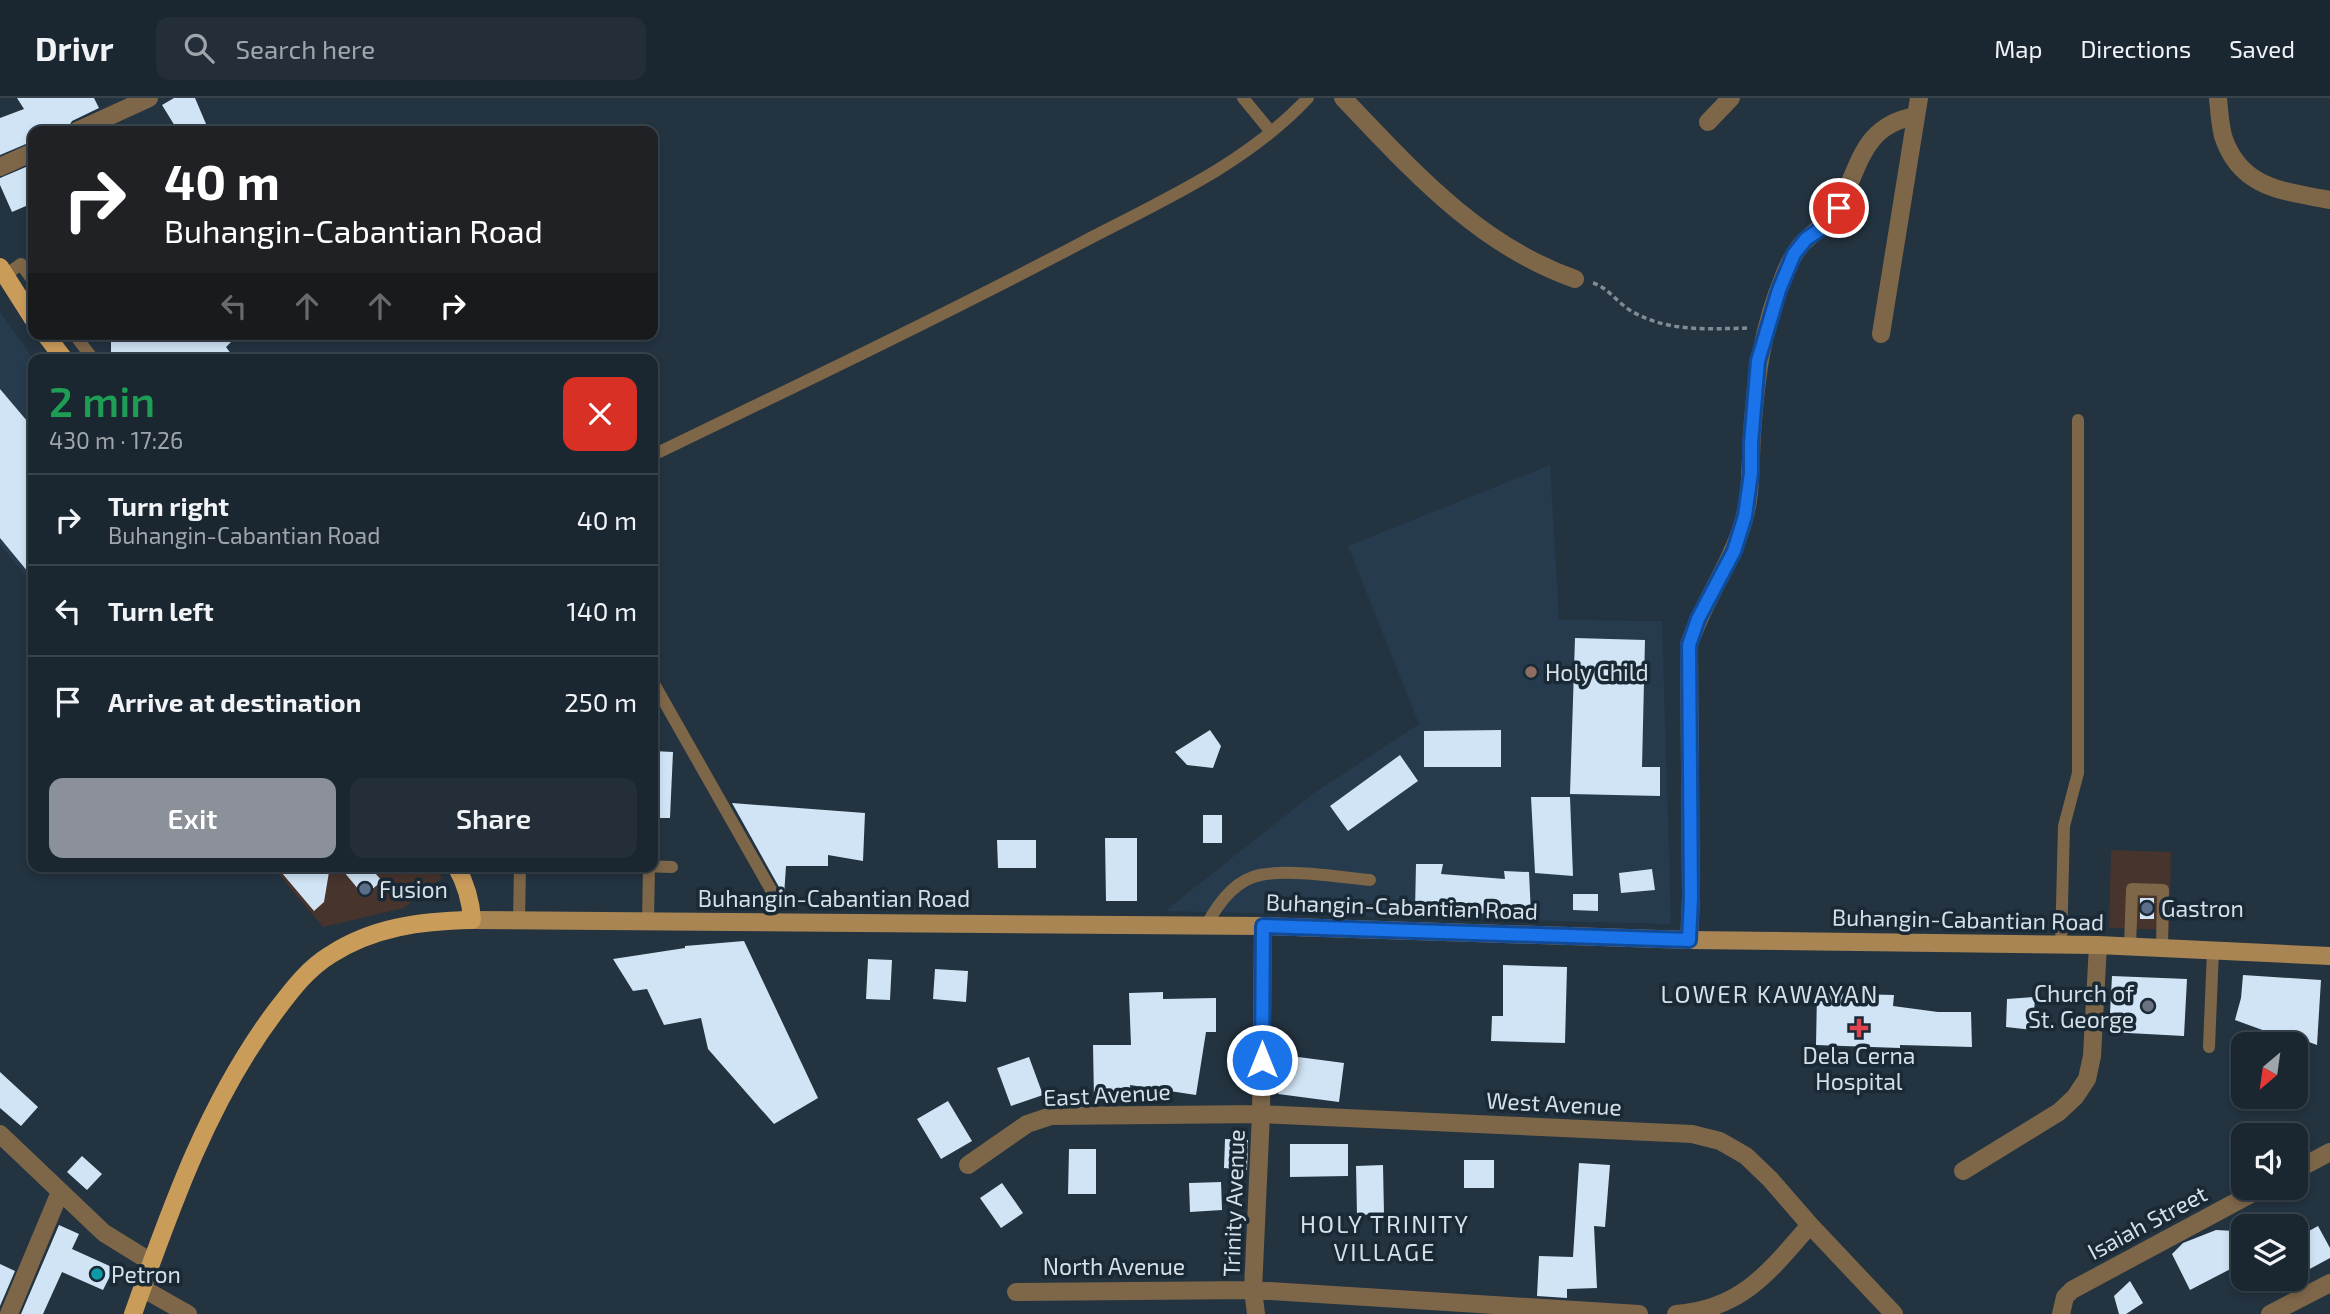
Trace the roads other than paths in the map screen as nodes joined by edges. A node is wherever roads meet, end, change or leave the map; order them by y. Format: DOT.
graph roads {
  1 [pos="149,98"];
  2 [pos="1243,98"];
  3 [pos="1308,98"];
  4 [pos="1343,98"];
  5 [pos="1731,98"];
  6 [pos="2217,98"];
  7 [pos="1917,107"];
  8 [pos="1708,121"];
  9 [pos="89,126"];
  10 [pos="1271,132"];
  11 [pos="28,154"];
  12 [pos="0,167"];
  13 [pos="2330,200"];
  14 [pos="2,271"];
  15 [pos="28,274"];
  16 [pos="1575,279"];
  17 [pos="28,311"];
  18 [pos="1881,334"];
  19 [pos="50,340"];
  20 [pos="79,340"];
  21 [pos="60,354"];
  22 [pos="89,354"];
  23 [pos="2078,420"];
  24 [pos="658,453"];
  25 [pos="658,691"];
  26 [pos="658,867"];
  27 [pos="672,867"];
  28 [pos="459,872"];
  29 [pos="520,872"];
  30 [pos="645,872"];
  31 [pos="1370,880"];
  32 [pos="775,897"];
  33 [pos="472,920"];
  34 [pos="519,921"];
  35 [pos="648,922"];
  36 [pos="1206,926"];
  37 [pos="1263,926"];
  38 [pos="1689,940"];
  39 [pos="2061,944"];
  40 [pos="2098,945"];
  41 [pos="2130,947"];
  42 [pos="2162,948"];
  43 [pos="2213,950"];
  44 [pos="2330,956"];
  45 [pos="2209,1047"];
  46 [pos="1261,1114"];
  47 [pos="0,1134"];
  48 [pos="2330,1152"];
  49 [pos="2308,1164"];
  50 [pos="968,1165"];
  51 [pos="1963,1171"];
  52 [pos="60,1192"];
  53 [pos="2240,1200"];
  54 [pos="1810,1225"];
  55 [pos="151,1262"];
  56 [pos="2330,1283"];
  57 [pos="142,1288"];
  58 [pos="1254,1290"];
  59 [pos="1016,1292"];
  60 [pos="2061,1309"];
  61 [pos="9,1314"];
  62 [pos="133,1314"];
  63 [pos="188,1314"];
  64 [pos="1256,1314"];
  65 [pos="1639,1314"];
  66 [pos="1676,1314"];
  67 [pos="1894,1314"];
  68 [pos="2270,1314"];
  1 -- 9 [label="street"];
  2 -- 10 [label="lane"];
  3 -- 10 [label="lane"];
  4 -- 16 [label="street"];
  5 -- 8 [label="street"];
  6 -- 13 [label="street"];
  7 -- 18 [label="street"];
  7 -- 38 [label="street"];
  10 -- 24 [label="lane"];
  11 -- 12 [label="street"];
  14 -- 15 [label="lane"];
  14 -- 17 [label="main road"];
  19 -- 21 [label="main road"];
  20 -- 22 [label="lane"];
  23 -- 39 [label="lane"];
  25 -- 32 [label="lane"];
  26 -- 27 [label="lane"];
  28 -- 33 [label="main road"];
  29 -- 34 [label="lane"];
  30 -- 35 [label="lane"];
  31 -- 36 [label="lane"];
  33 -- 34 [label="main road, Buhangin-Cabantian Road"];
  33 -- 55 [label="main road"];
  34 -- 35 [label="main road, Buhangin-Cabantian Road"];
  35 -- 36 [label="main road, Buhangin-Cabantian Road"];
  36 -- 37 [label="main road, Buhangin-Cabantian Road"];
  37 -- 38 [label="main road, Buhangin-Cabantian Road"];
  37 -- 46 [label="street, Trinity Avenue"];
  38 -- 39 [label="main road, Buhangin-Cabantian Road"];
  39 -- 40 [label="main road, Buhangin-Cabantian Road"];
  40 -- 41 [label="main road, Buhangin-Cabantian Road"];
  40 -- 51 [label="street"];
  41 -- 42 [label="main road, Buhangin-Cabantian Road"];
  41 -- 42 [label="lane"];
  42 -- 43 [label="main road, Buhangin-Cabantian Road"];
  43 -- 44 [label="main road, Buhangin-Cabantian Road"];
  43 -- 45 [label="lane"];
  46 -- 50 [label="street, East Avenue"];
  46 -- 54 [label="street, West Avenue"];
  46 -- 58 [label="street, Trinity Avenue"];
  47 -- 52 [label="street"];
  48 -- 49 [label="street"];
  52 -- 55 [label="street"];
  52 -- 61 [label="street"];
  53 -- 60 [label="street, Isaiah Street"];
  54 -- 66 [label="street"];
  54 -- 67 [label="street, West Avenue"];
  55 -- 57 [label="main road"];
  56 -- 68 [label="street"];
  57 -- 62 [label="main road"];
  57 -- 63 [label="street"];
  58 -- 59 [label="street, North Avenue"];
  58 -- 64 [label="street, Trinity Avenue"];
  58 -- 65 [label="street, North Avenue"];
}
